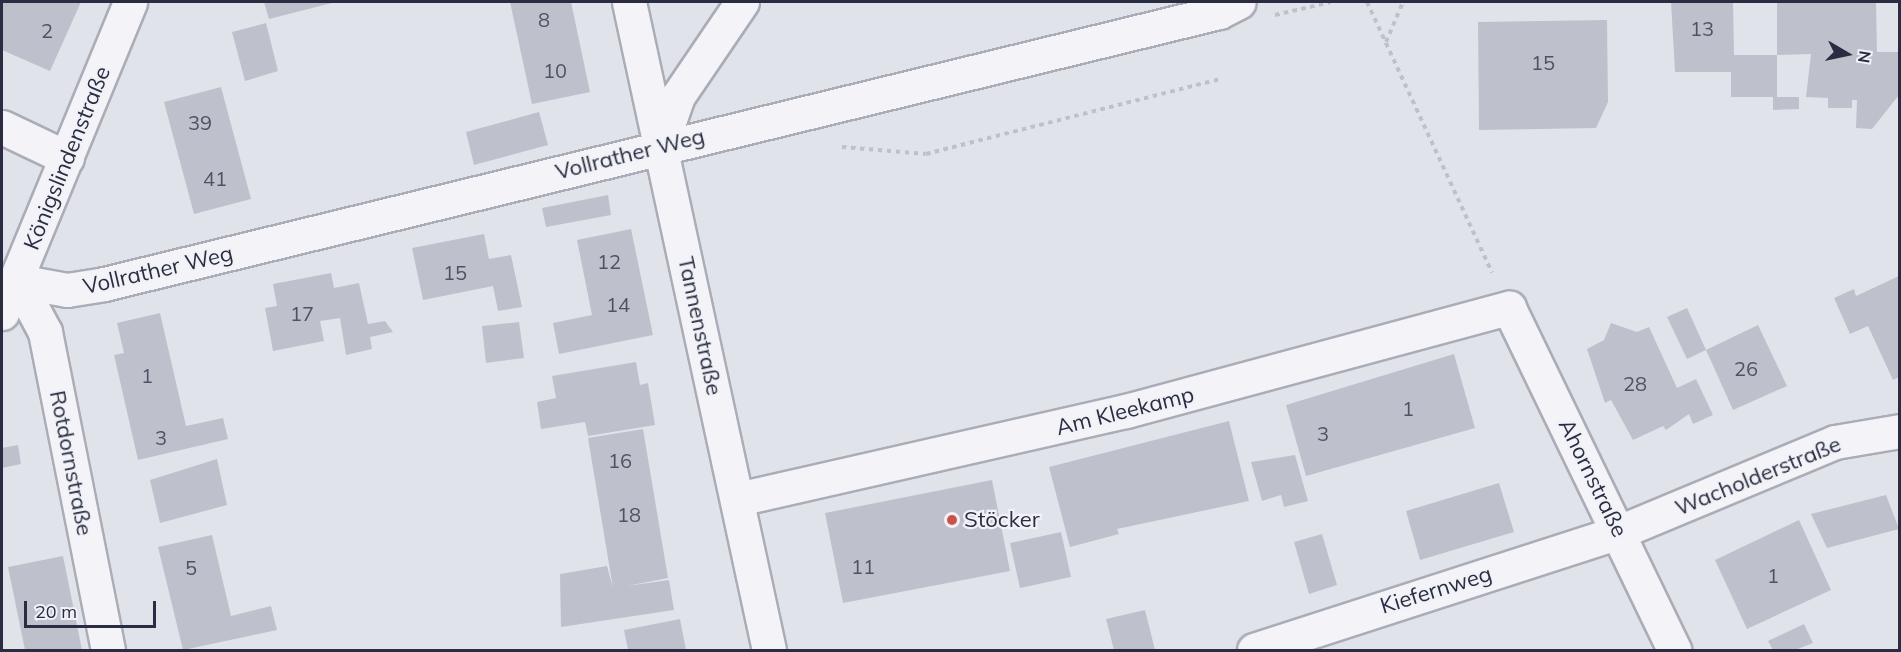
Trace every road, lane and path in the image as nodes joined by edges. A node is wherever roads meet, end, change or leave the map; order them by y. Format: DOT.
graph roads {
  1 [pos="130,2"];
  2 [pos="629,2"];
  3 [pos="742,2"];
  4 [pos="1239,2"];
  5 [pos="1366,2"];
  6 [pos="1403,2"];
  7 [pos="1386,42"];
  8 [pos="1221,79"];
  9 [pos="783,117"];
  10 [pos="2,127"];
  11 [pos="660,146"];
  12 [pos="67,158"];
  13 [pos="18,280"];
  14 [pos="1509,308"];
  15 [pos="2,313"];
  16 [pos="1899,431"];
  17 [pos="738,499"];
  18 [pos="1619,532"];
  19 [pos="108,651"];
  20 [pos="769,651"];
  21 [pos="1254,651"];
  22 [pos="1674,651"];
  1 -- 12 [label="street, Königslindenstraße"];
  2 -- 11 [label="street, Tannenstraße"];
  3 -- 11 [label="street"];
  4 -- 9 [label="street, Vollrather Weg"];
  5 -- 7 [label="path"];
  6 -- 7 [label="path"];
  7 -- 14 [label="path"];
  8 -- 9 [label="path"];
  9 -- 11 [label="street, Vollrather Weg"];
  10 -- 12 [label="street"];
  11 -- 13 [label="street, Vollrather Weg"];
  11 -- 17 [label="street, Tannenstraße"];
  12 -- 13 [label="street, Königslindenstraße"];
  13 -- 15 [label="street, Königslindenstraße"];
  13 -- 19 [label="street, Rotdornstraße"];
  14 -- 17 [label="street, Am Kleekamp"];
  14 -- 18 [label="street, Ahornstraße"];
  16 -- 18 [label="street, Wacholderstraße"];
  17 -- 20 [label="street, Tannenstraße"];
  18 -- 21 [label="street, Kiefernweg"];
  18 -- 22 [label="street, Ahornstraße"];
}
